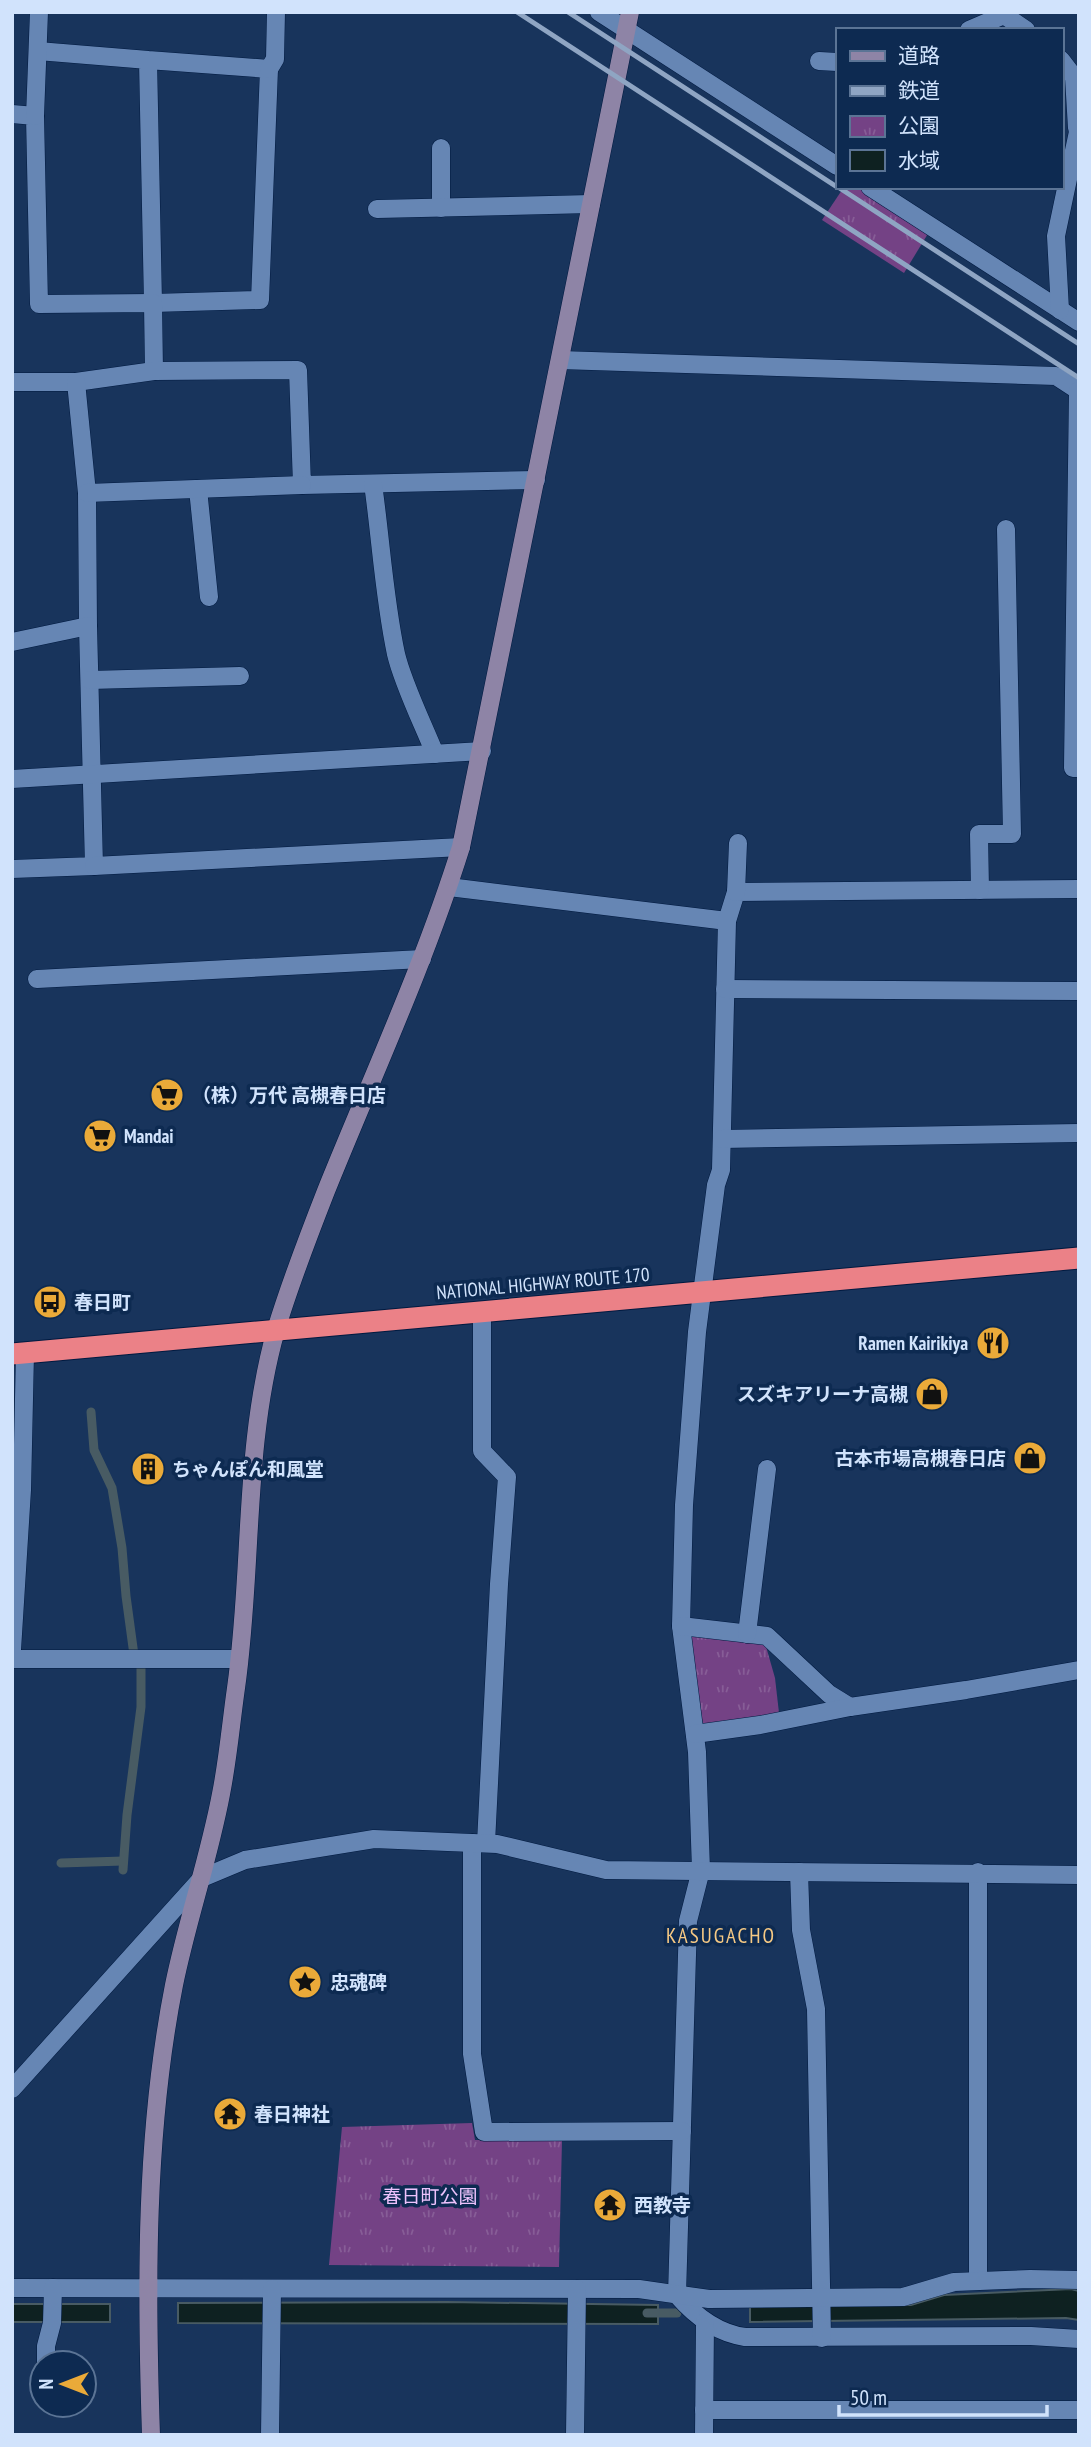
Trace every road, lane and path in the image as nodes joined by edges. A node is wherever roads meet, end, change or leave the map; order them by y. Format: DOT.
graph roads {
  1 [pos="39,12"];
  2 [pos="276,12"];
  3 [pos="599,12"];
  4 [pos="1004,14"];
  5 [pos="629,20"];
  6 [pos="974,28"];
  7 [pos="1023,28"];
  8 [pos="38,51"];
  9 [pos="148,61"];
  10 [pos="1063,63"];
  11 [pos="269,69"];
  12 [pos="12,114"];
  13 [pos="35,116"];
  14 [pos="1078,127"];
  15 [pos="441,148"];
  16 [pos="836,165"];
  17 [pos="873,189"];
  18 [pos="591,205"];
  19 [pos="441,208"];
  20 [pos="377,209"];
  21 [pos="153,303"];
  22 [pos="1060,310"];
  23 [pos="1079,322"];
  24 [pos="560,360"];
  25 [pos="154,371"];
  26 [pos="12,382"];
  27 [pos="76,382"];
  28 [pos="1078,391"];
  29 [pos="536,480"];
  30 [pos="373,484"];
  31 [pos="302,485"];
  32 [pos="198,489"];
  33 [pos="87,493"];
  34 [pos="1006,529"];
  35 [pos="209,597"];
  36 [pos="88,626"];
  37 [pos="12,642"];
  38 [pos="240,676"];
  39 [pos="90,680"];
  40 [pos="482,751"];
  41 [pos="435,754"];
  42 [pos="1079,768"];
  43 [pos="92,773"];
  44 [pos="12,779"];
  45 [pos="738,843"];
  46 [pos="461,847"];
  47 [pos="94,866"];
  48 [pos="12,869"];
  49 [pos="449,887"];
  50 [pos="1079,889"];
  51 [pos="980,890"];
  52 [pos="736,892"];
  53 [pos="727,921"];
  54 [pos="422,959"];
  55 [pos="37,979"];
  56 [pos="725,989"];
  57 [pos="1079,991"];
  58 [pos="1079,1133"];
  59 [pos="722,1139"];
  60 [pos="1079,1258"];
  61 [pos="704,1292"];
  62 [pos="481,1311"];
  63 [pos="276,1331"];
  64 [pos="18,1354"];
  65 [pos="767,1469"];
  66 [pos="681,1626"];
  67 [pos="747,1634"];
  68 [pos="12,1650"];
  69 [pos="12,1659"];
  70 [pos="239,1659"];
  71 [pos="1079,1670"];
  72 [pos="850,1707"];
  73 [pos="695,1734"];
  74 [pos="479,1843"];
  75 [pos="701,1870"];
  76 [pos="799,1871"];
  77 [pos="978,1872"];
  78 [pos="1079,1875"];
  79 [pos="202,1878"];
  80 [pos="12,2089"];
  81 [pos="682,2131"];
  82 [pos="978,2280"];
  83 [pos="1079,2280"];
  84 [pos="12,2288"];
  85 [pos="150,2288"];
  86 [pos="53,2294"];
  87 [pos="272,2295"];
  88 [pos="577,2295"];
  89 [pos="677,2295"];
  90 [pos="822,2300"];
  91 [pos="705,2322"];
  92 [pos="822,2332"];
  93 [pos="1079,2339"];
  94 [pos="46,2349"];
  95 [pos="704,2410"];
  96 [pos="1079,2410"];
  97 [pos="151,2435"];
  98 [pos="270,2435"];
  99 [pos="575,2435"];
  100 [pos="704,2435"];
  1 -- 8 [label="street"];
  2 -- 11 [label="street"];
  3 -- 5 [label="street"];
  4 -- 6 [label="street"];
  4 -- 7 [label="street"];
  5 -- 16 [label="street"];
  5 -- 18 [label="street"];
  8 -- 9 [label="street"];
  8 -- 13 [label="street"];
  9 -- 11 [label="street"];
  9 -- 21 [label="street"];
  10 -- 14 [label="street"];
  11 -- 21 [label="street"];
  12 -- 13 [label="street"];
  13 -- 21 [label="street"];
  14 -- 22 [label="street"];
  15 -- 19 [label="street"];
  17 -- 22 [label="street"];
  18 -- 19 [label="street"];
  18 -- 24 [label="street"];
  19 -- 20 [label="street"];
  21 -- 25 [label="street"];
  22 -- 23 [label="street"];
  24 -- 28 [label="street"];
  24 -- 29 [label="street"];
  25 -- 27 [label="street"];
  25 -- 31 [label="street"];
  26 -- 27 [label="street"];
  27 -- 33 [label="street"];
  28 -- 42 [label="street"];
  29 -- 30 [label="street"];
  29 -- 40 [label="street"];
  30 -- 31 [label="street"];
  30 -- 41 [label="street"];
  31 -- 32 [label="street"];
  32 -- 33 [label="street"];
  32 -- 35 [label="street"];
  33 -- 36 [label="street"];
  34 -- 51 [label="street"];
  36 -- 37 [label="street"];
  36 -- 39 [label="street"];
  38 -- 39 [label="street"];
  39 -- 43 [label="street"];
  40 -- 41 [label="street"];
  40 -- 46 [label="street"];
  41 -- 43 [label="street"];
  43 -- 44 [label="street"];
  43 -- 47 [label="street"];
  45 -- 52 [label="street"];
  46 -- 47 [label="street"];
  46 -- 49 [label="street"];
  47 -- 48 [label="street"];
  49 -- 53 [label="street"];
  49 -- 54 [label="street"];
  50 -- 51 [label="street"];
  51 -- 52 [label="street"];
  52 -- 53 [label="street"];
  53 -- 56 [label="street"];
  54 -- 55 [label="street"];
  54 -- 63 [label="street"];
  56 -- 57 [label="street"];
  56 -- 59 [label="street"];
  58 -- 59 [label="street"];
  59 -- 61 [label="street"];
  60 -- 61 [label="highway, NATIONAL HIGHWAY ROUTE 170"];
  61 -- 62 [label="highway, NATIONAL HIGHWAY ROUTE 170"];
  61 -- 66 [label="street"];
  62 -- 63 [label="highway, NATIONAL HIGHWAY ROUTE 170"];
  62 -- 74 [label="street"];
  63 -- 64 [label="highway, NATIONAL HIGHWAY ROUTE 170"];
  63 -- 70 [label="street"];
  64 -- 68 [label="street"];
  65 -- 67 [label="street"];
  66 -- 67 [label="street"];
  66 -- 73 [label="street"];
  67 -- 72 [label="street"];
  69 -- 70 [label="street"];
  70 -- 79 [label="street"];
  71 -- 72 [label="street"];
  72 -- 73 [label="street"];
  73 -- 75 [label="street"];
  74 -- 75 [label="street"];
  74 -- 79 [label="street"];
  74 -- 81 [label="street"];
  75 -- 76 [label="street"];
  75 -- 81 [label="street"];
  76 -- 77 [label="street"];
  76 -- 90 [label="street"];
  77 -- 78 [label="street"];
  77 -- 82 [label="street"];
  79 -- 80 [label="street"];
  79 -- 85 [label="street"];
  81 -- 89 [label="street"];
  82 -- 83 [label="street"];
  82 -- 90 [label="street"];
  84 -- 86 [label="street"];
  85 -- 86 [label="street"];
  85 -- 87 [label="street"];
  85 -- 97 [label="street"];
  86 -- 94 [label="street"];
  87 -- 88 [label="street"];
  87 -- 98 [label="street"];
  88 -- 89 [label="street"];
  88 -- 99 [label="street"];
  89 -- 90 [label="street"];
  89 -- 91 [label="street"];
  90 -- 92 [label="street"];
  91 -- 92 [label="street"];
  91 -- 95 [label="street"];
  92 -- 93 [label="street"];
  95 -- 96 [label="street"];
  95 -- 100 [label="street"];
}
